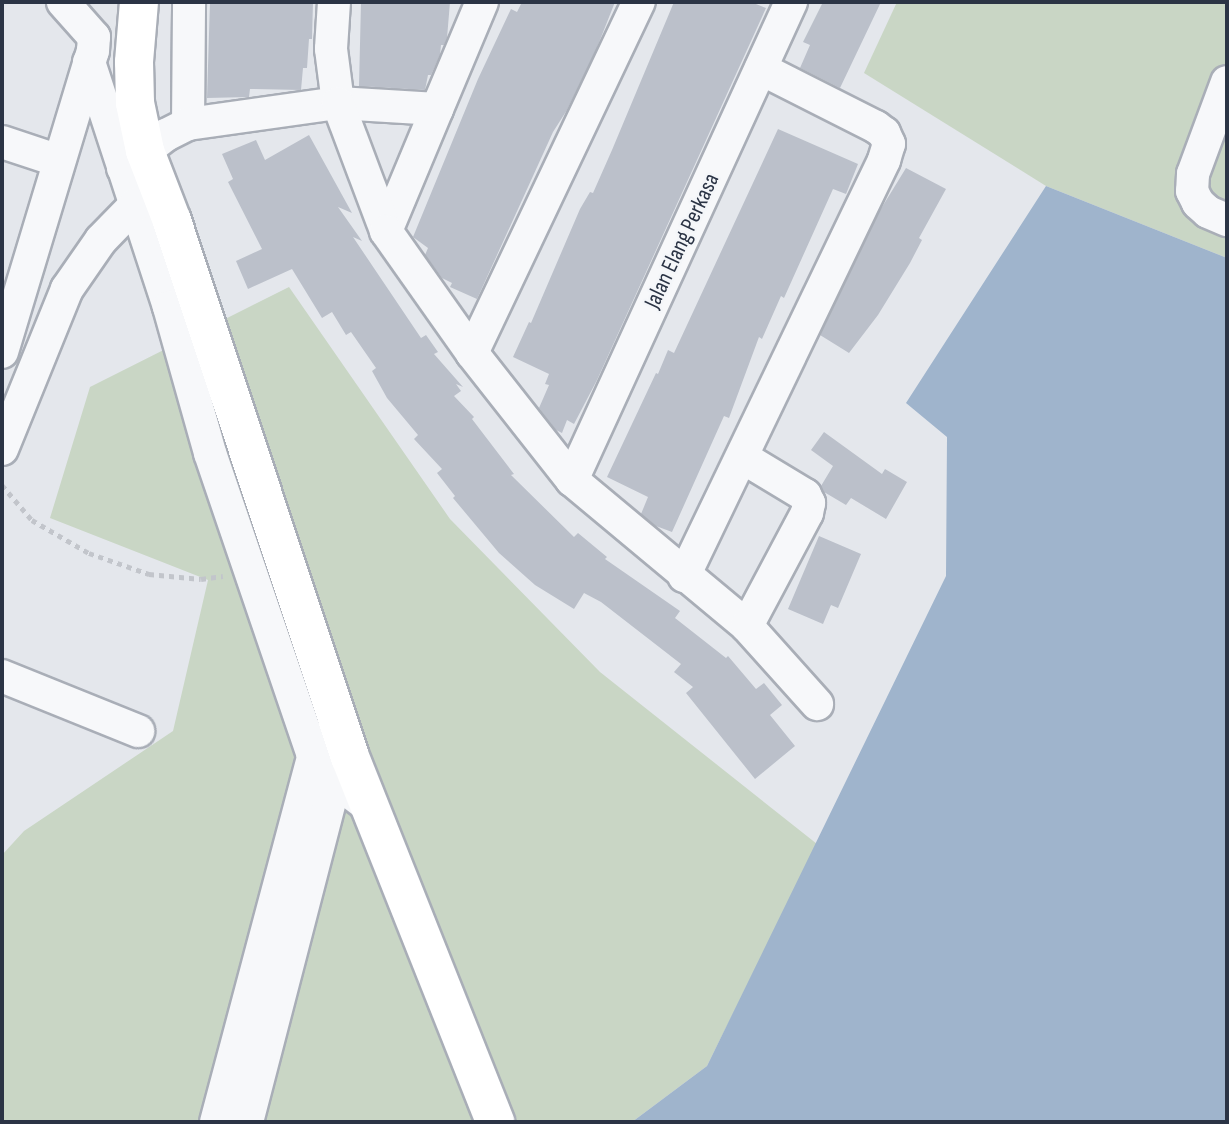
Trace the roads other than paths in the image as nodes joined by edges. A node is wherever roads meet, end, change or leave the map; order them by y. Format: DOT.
graph roads {
  1 [pos="63,2"];
  2 [pos="189,2"];
  3 [pos="334,2"];
  4 [pos="482,2"];
  5 [pos="639,2"];
  6 [pos="791,2"];
  7 [pos="139,8"];
  8 [pos="92,50"];
  9 [pos="761,69"];
  10 [pos="1227,82"];
  11 [pos="338,103"];
  12 [pos="437,109"];
  13 [pos="188,124"];
  14 [pos="2,142"];
  15 [pos="134,160"];
  16 [pos="59,161"];
  17 [pos="148,199"];
  18 [pos="1227,220"];
  19 [pos="386,231"];
  20 [pos="14,272"];
  21 [pos="2,352"];
  22 [pos="472,353"];
  23 [pos="2,449"];
  24 [pos="742,457"];
  25 [pos="572,480"];
  26 [pos="684,576"];
  27 [pos="747,626"];
  28 [pos="2,676"];
  29 [pos="817,704"];
  30 [pos="332,705"];
  31 [pos="138,731"];
  32 [pos="312,752"];
  33 [pos="343,769"];
  34 [pos="216,1122"];
  35 [pos="247,1122"];
  36 [pos="495,1122"];
  1 -- 8 [label="street"];
  2 -- 13 [label="street"];
  3 -- 11 [label="street"];
  4 -- 12 [label="street"];
  5 -- 22 [label="street"];
  6 -- 9 [label="street, Jalan Elang Perkasa"];
  7 -- 8 [label="street"];
  7 -- 15 [label="street"];
  8 -- 15 [label="street"];
  8 -- 16 [label="street"];
  9 -- 24 [label="street"];
  9 -- 25 [label="street, Jalan Elang Perkasa"];
  10 -- 18 [label="street"];
  11 -- 12 [label="street"];
  11 -- 13 [label="street"];
  11 -- 19 [label="street"];
  12 -- 19 [label="street"];
  13 -- 15 [label="street"];
  14 -- 16 [label="street"];
  15 -- 17 [label="street"];
  16 -- 20 [label="street"];
  17 -- 23 [label="street"];
  17 -- 30 [label="street"];
  17 -- 32 [label="street"];
  19 -- 22 [label="street"];
  20 -- 21 [label="street"];
  22 -- 25 [label="street"];
  24 -- 26 [label="street"];
  24 -- 27 [label="street"];
  25 -- 26 [label="street"];
  26 -- 27 [label="street"];
  27 -- 29 [label="street"];
  28 -- 31 [label="street"];
  30 -- 32 [label="street"];
  30 -- 33 [label="street"];
  32 -- 33 [label="street"];
  32 -- 34 [label="street"];
  33 -- 35 [label="street"];
  33 -- 36 [label="street"];
}
